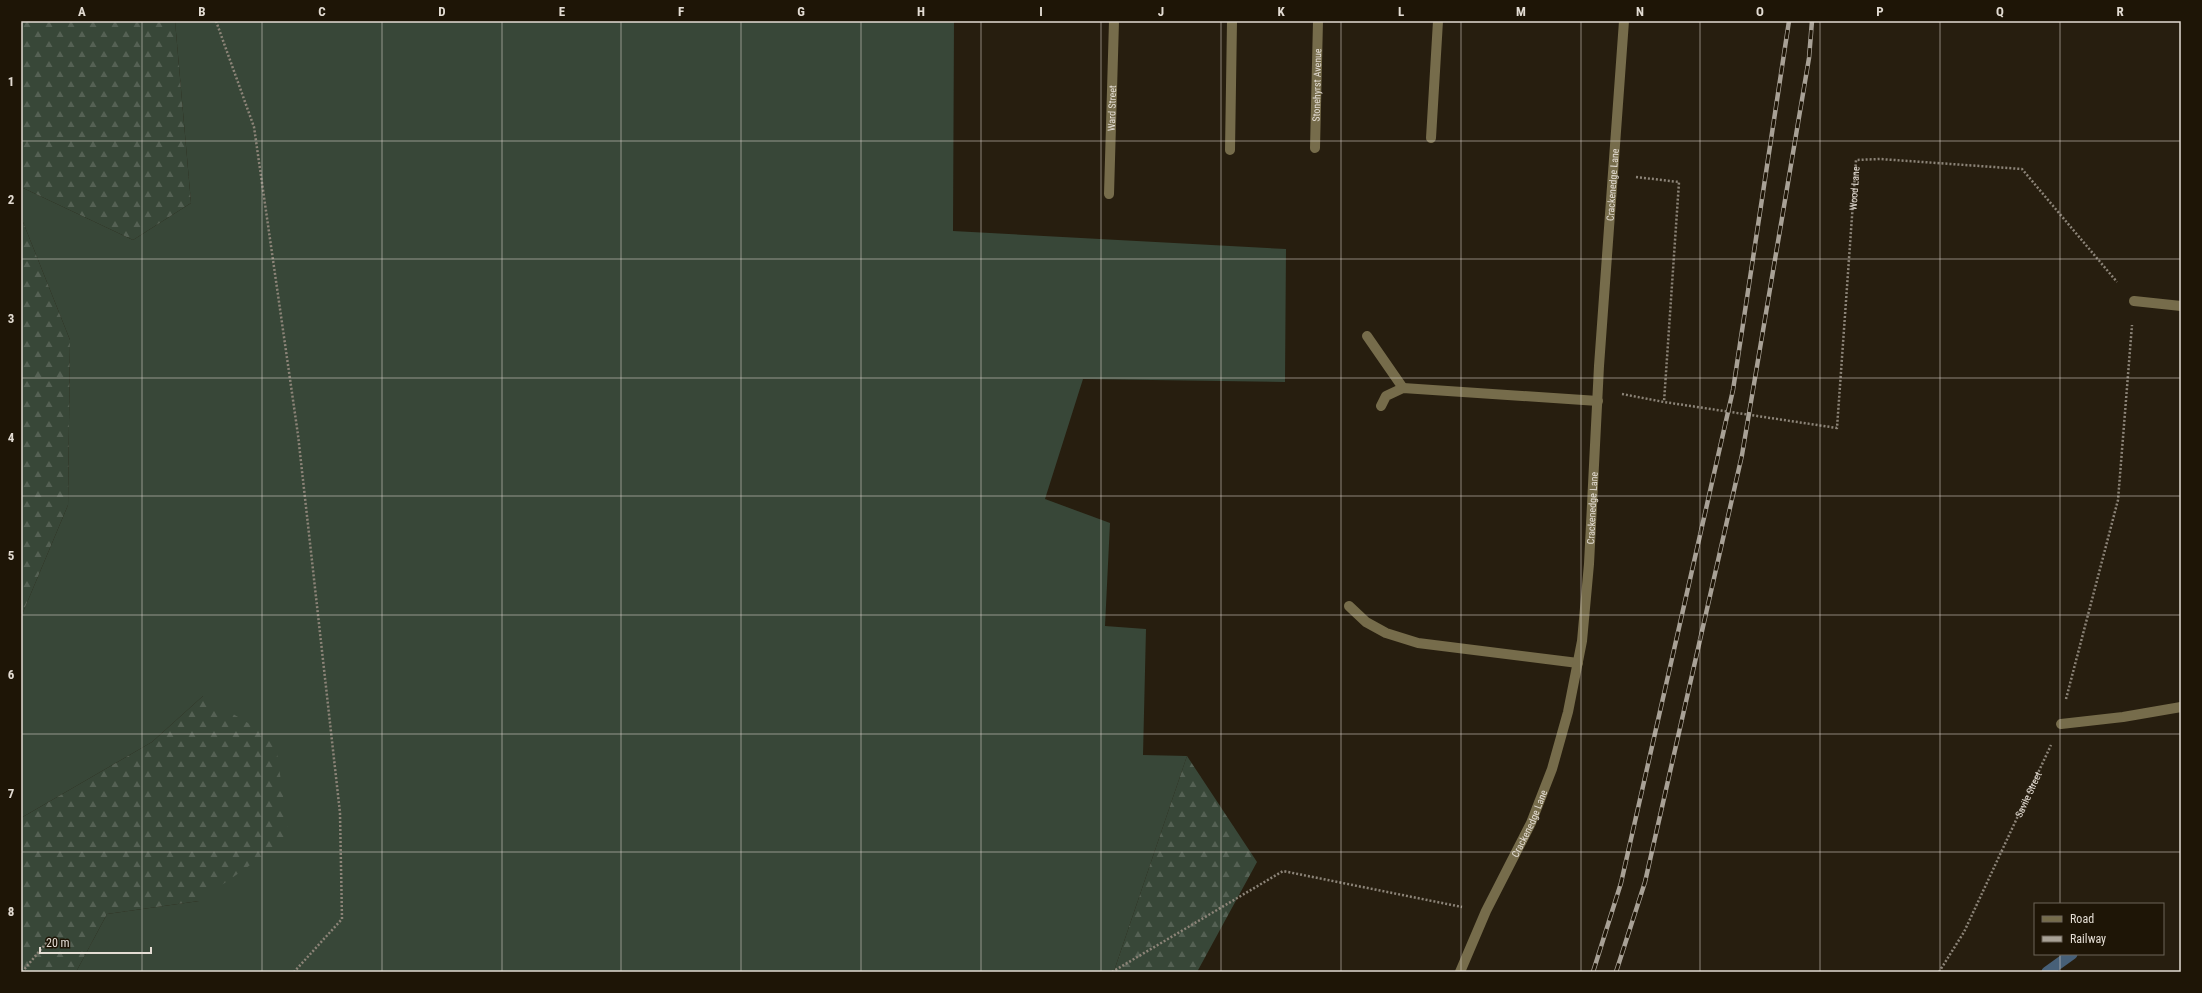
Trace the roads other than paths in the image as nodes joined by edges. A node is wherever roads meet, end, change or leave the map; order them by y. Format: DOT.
graph roads {
  1 [pos="1114,21"];
  2 [pos="1232,21"];
  3 [pos="1318,21"];
  4 [pos="1438,21"];
  5 [pos="1624,21"];
  6 [pos="1431,138"];
  7 [pos="1316,148"];
  8 [pos="1230,150"];
  9 [pos="1109,194"];
  10 [pos="2134,301"];
  11 [pos="2181,306"];
  12 [pos="1367,336"];
  13 [pos="1403,388"];
  14 [pos="1598,401"];
  15 [pos="1381,406"];
  16 [pos="1349,606"];
  17 [pos="1578,663"];
  18 [pos="2181,707"];
  19 [pos="2061,724"];
  20 [pos="1460,972"];
  1 -- 9 [label="street, Ward Street"];
  2 -- 8 [label="street"];
  3 -- 7 [label="street, Stonehyrst Avenue"];
  4 -- 6 [label="street"];
  5 -- 14 [label="street, Crackenedge Lane"];
  10 -- 11 [label="street"];
  12 -- 13 [label="street"];
  13 -- 14 [label="street"];
  13 -- 15 [label="street"];
  14 -- 17 [label="street, Crackenedge Lane"];
  16 -- 17 [label="street"];
  17 -- 20 [label="street, Crackenedge Lane"];
  18 -- 19 [label="street"];
}
